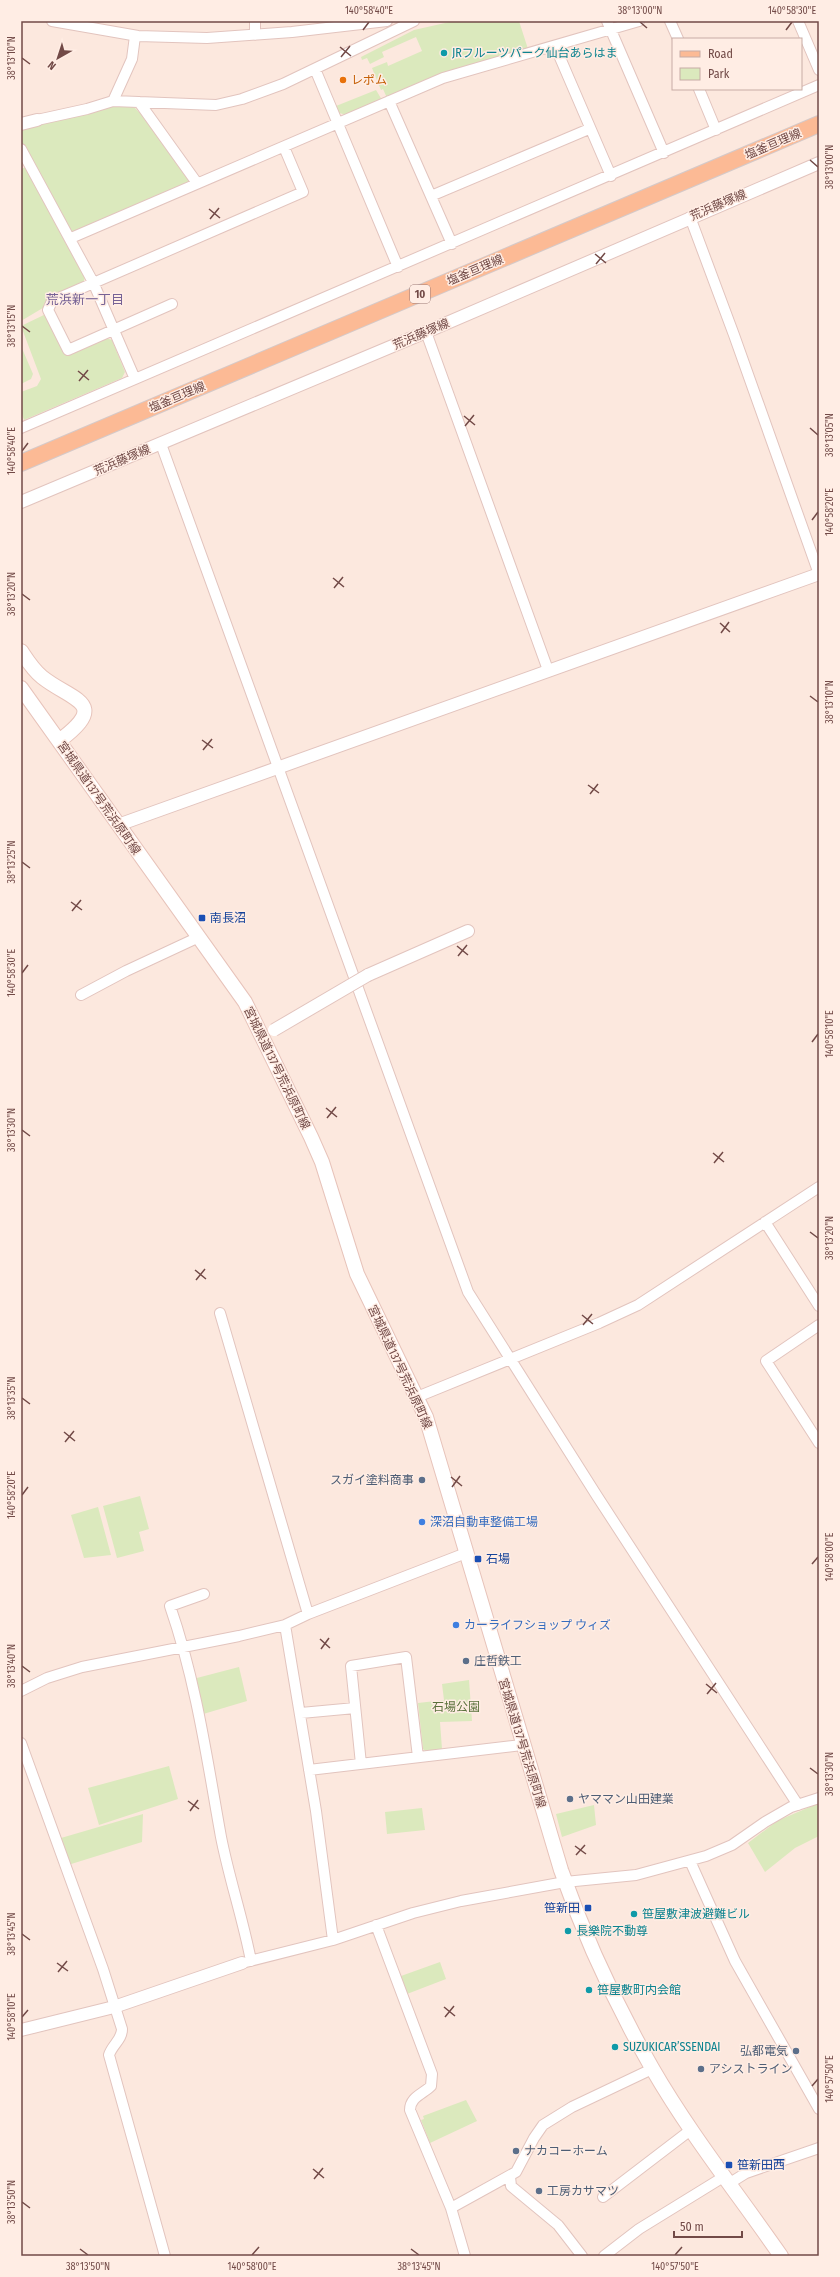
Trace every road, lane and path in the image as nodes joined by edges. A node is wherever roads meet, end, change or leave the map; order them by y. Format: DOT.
graph roads {
  1 [pos="52,21"];
  2 [pos="255,21"];
  3 [pos="387,21"];
  4 [pos="414,21"];
  5 [pos="639,21"];
  6 [pos="670,21"];
  7 [pos="798,21"];
  8 [pos="608,25"];
  9 [pos="256,35"];
  10 [pos="135,36"];
  11 [pos="678,38"];
  12 [pos="555,46"];
  13 [pos="315,69"];
  14 [pos="819,70"];
  15 [pos="819,86"];
  16 [pos="699,90"];
  17 [pos="113,100"];
  18 [pos="389,101"];
  19 [pos="138,102"];
  20 [pos="37,120"];
  21 [pos="21,124"];
  22 [pos="337,124"];
  23 [pos="819,124"];
  24 [pos="589,129"];
  25 [pos="716,130"];
  26 [pos="284,147"];
  27 [pos="21,148"];
  28 [pos="664,153"];
  29 [pos="819,163"];
  30 [pos="610,176"];
  31 [pos="197,183"];
  32 [pos="431,196"];
  33 [pos="690,217"];
  34 [pos="71,238"];
  35 [pos="452,244"];
  36 [pos="398,266"];
  37 [pos="93,282"];
  38 [pos="172,304"];
  39 [pos="113,330"];
  40 [pos="426,332"];
  41 [pos="135,379"];
  42 [pos="21,428"];
  43 [pos="161,444"];
  44 [pos="21,463"];
  45 [pos="21,502"];
  46 [pos="819,574"];
  47 [pos="21,650"];
  48 [pos="548,670"];
  49 [pos="21,688"];
  50 [pos="59,741"];
  51 [pos="279,766"];
  52 [pos="118,824"];
  53 [pos="468,931"];
  54 [pos="199,937"];
  55 [pos="81,995"];
  56 [pos="268,1033"];
  57 [pos="819,1187"];
  58 [pos="765,1222"];
  59 [pos="819,1306"];
  60 [pos="220,1313"];
  61 [pos="819,1325"];
  62 [pos="509,1359"];
  63 [pos="417,1397"];
  64 [pos="819,1443"];
  65 [pos="466,1553"];
  66 [pos="204,1594"];
  67 [pos="308,1614"];
  68 [pos="285,1625"];
  69 [pos="185,1648"];
  70 [pos="21,1691"];
  71 [pos="355,1708"];
  72 [pos="301,1713"];
  73 [pos="21,1743"];
  74 [pos="522,1745"];
  75 [pos="418,1757"];
  76 [pos="362,1764"];
  77 [pos="309,1770"];
  78 [pos="819,1798"];
  79 [pos="798,1805"];
  80 [pos="690,1860"];
  81 [pos="565,1882"];
  82 [pos="376,1925"];
  83 [pos="333,1940"];
  84 [pos="246,1962"];
  85 [pos="114,2006"];
  86 [pos="21,2030"];
  87 [pos="652,2068"];
  88 [pos="819,2109"];
  89 [pos="688,2132"];
  90 [pos="819,2148"];
  91 [pos="510,2177"];
  92 [pos="728,2180"];
  93 [pos="603,2197"];
  94 [pos="451,2208"];
  95 [pos="166,2256"];
  96 [pos="464,2256"];
  97 [pos="582,2256"];
  98 [pos="604,2256"];
  99 [pos="781,2256"];
  1 -- 10 [label="street"];
  2 -- 9 [label="street"];
  3 -- 9 [label="street"];
  4 -- 13 [label="street"];
  5 -- 8 [label="street"];
  6 -- 11 [label="street"];
  7 -- 14 [label="street"];
  8 -- 12 [label="street"];
  8 -- 28 [label="street"];
  9 -- 10 [label="street"];
  10 -- 17 [label="street"];
  12 -- 18 [label="street"];
  12 -- 24 [label="street"];
  13 -- 19 [label="street"];
  13 -- 22 [label="street"];
  15 -- 25 [label="street"];
  16 -- 25 [label="street"];
  17 -- 19 [label="street"];
  17 -- 20 [label="street"];
  18 -- 22 [label="street"];
  18 -- 32 [label="street"];
  19 -- 31 [label="street"];
  20 -- 21 [label="street"];
  22 -- 26 [label="street"];
  22 -- 36 [label="street"];
  23 -- 44 [label="main road, 塩釜亘理線 / 10"];
  24 -- 30 [label="street"];
  24 -- 32 [label="street"];
  25 -- 28 [label="street"];
  26 -- 31 [label="street"];
  26 -- 37 [label="street"];
  27 -- 34 [label="street"];
  28 -- 30 [label="street"];
  29 -- 33 [label="street, 荒浜藤塚線"];
  30 -- 35 [label="street"];
  31 -- 34 [label="street"];
  32 -- 35 [label="street"];
  33 -- 40 [label="street, 荒浜藤塚線"];
  33 -- 46 [label="street"];
  34 -- 37 [label="street"];
  35 -- 36 [label="street"];
  36 -- 41 [label="street"];
  37 -- 39 [label="street"];
  37 -- 39 [label="street"];
  38 -- 39 [label="street"];
  39 -- 41 [label="street"];
  40 -- 43 [label="street, 荒浜藤塚線"];
  40 -- 48 [label="street"];
  41 -- 42 [label="street"];
  43 -- 45 [label="street, 荒浜藤塚線"];
  43 -- 51 [label="street"];
  46 -- 48 [label="street"];
  47 -- 50 [label="main road"];
  48 -- 51 [label="street"];
  49 -- 50 [label="main road, 宮城県道137号荒浜原町線"];
  50 -- 52 [label="main road, 宮城県道137号荒浜原町線"];
  51 -- 52 [label="street"];
  51 -- 62 [label="street"];
  52 -- 54 [label="main road, 宮城県道137号荒浜原町線"];
  53 -- 56 [label="street, bridge"];
  54 -- 55 [label="street"];
  54 -- 56 [label="main road, 宮城県道137号荒浜原町線"];
  56 -- 63 [label="main road, 宮城県道137号荒浜原町線"];
  57 -- 58 [label="street"];
  58 -- 59 [label="street"];
  58 -- 62 [label="street"];
  60 -- 67 [label="street"];
  61 -- 64 [label="street"];
  62 -- 63 [label="street"];
  62 -- 79 [label="street"];
  63 -- 65 [label="main road, 宮城県道137号荒浜原町線"];
  65 -- 67 [label="street"];
  65 -- 74 [label="main road, 宮城県道137号荒浜原町線"];
  66 -- 69 [label="street"];
  67 -- 68 [label="street"];
  68 -- 69 [label="street"];
  68 -- 72 [label="street"];
  69 -- 70 [label="street"];
  69 -- 84 [label="street"];
  71 -- 72 [label="street"];
  71 -- 75 [label="street"];
  71 -- 76 [label="street"];
  72 -- 77 [label="street"];
  73 -- 85 [label="street"];
  74 -- 75 [label="street"];
  74 -- 81 [label="main road, 宮城県道137号荒浜原町線"];
  75 -- 76 [label="street"];
  76 -- 77 [label="street"];
  77 -- 83 [label="street"];
  78 -- 79 [label="street"];
  79 -- 80 [label="street"];
  80 -- 81 [label="street"];
  80 -- 88 [label="street"];
  81 -- 82 [label="street"];
  81 -- 87 [label="main road, 宮城県道137号荒浜原町線"];
  82 -- 83 [label="street"];
  82 -- 94 [label="street"];
  83 -- 84 [label="street"];
  84 -- 85 [label="street"];
  85 -- 86 [label="street"];
  85 -- 95 [label="street"];
  87 -- 91 [label="street"];
  87 -- 92 [label="main road, 宮城県道137号荒浜原町線"];
  89 -- 93 [label="street"];
  90 -- 92 [label="street"];
  91 -- 94 [label="street"];
  91 -- 97 [label="street"];
  92 -- 98 [label="street"];
  92 -- 99 [label="main road, 宮城県道137号荒浜原町線"];
  94 -- 96 [label="street"];
}
